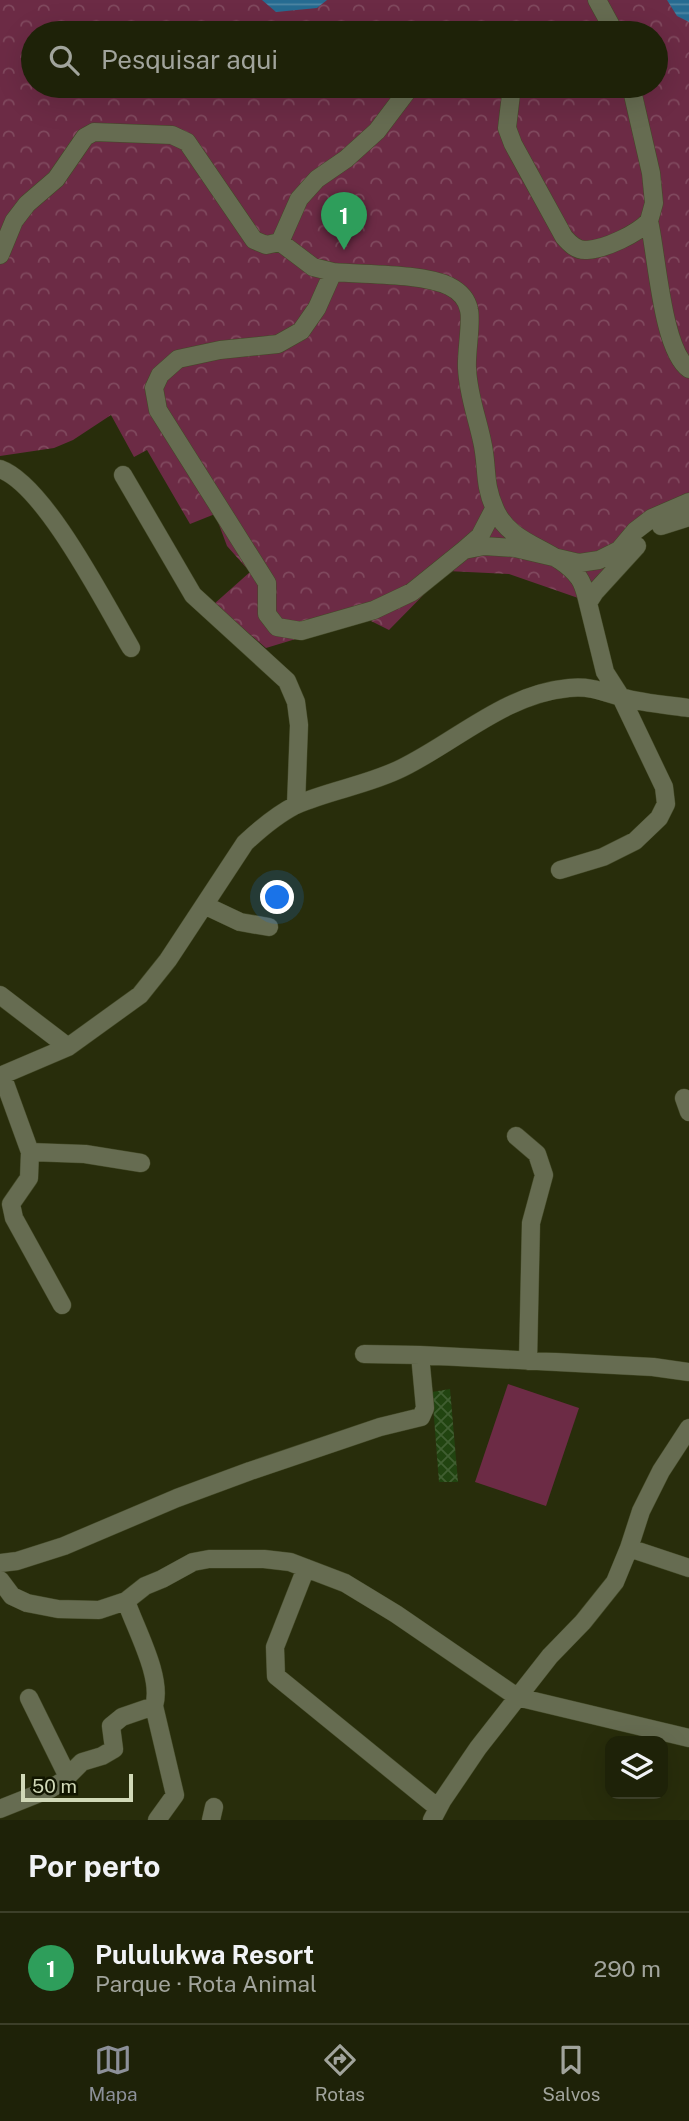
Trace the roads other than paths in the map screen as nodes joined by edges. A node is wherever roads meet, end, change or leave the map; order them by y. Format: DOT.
graph roads {
  1 [pos="597,0"];
  2 [pos="608,21"];
  3 [pos="402,98"];
  4 [pos="511,98"];
  5 [pos="634,98"];
  6 [pos="649,221"];
  7 [pos="280,242"];
  8 [pos="0,255"];
  9 [pos="333,272"];
  10 [pos="689,369"];
  11 [pos="0,469"];
  12 [pos="123,475"];
  13 [pos="689,502"];
  14 [pos="494,509"];
  15 [pos="689,517"];
  16 [pos="464,550"];
  17 [pos="558,557"];
  18 [pos="588,603"];
  19 [pos="131,648"];
  20 [pos="621,697"];
  21 [pos="689,708"];
  22 [pos="296,805"];
  23 [pos="560,870"];
  24 [pos="204,905"];
  25 [pos="269,927"];
  26 [pos="0,995"];
  27 [pos="68,1047"];
  28 [pos="1,1076"];
  29 [pos="516,1136"];
  30 [pos="30,1152"];
  31 [pos="141,1163"];
  32 [pos="62,1305"];
  33 [pos="364,1354"];
  34 [pos="420,1354"];
  35 [pos="528,1361"];
  36 [pos="689,1372"];
  37 [pos="689,1429"];
  38 [pos="629,1548"];
  39 [pos="0,1563"];
  40 [pos="306,1568"];
  41 [pos="689,1568"];
  42 [pos="0,1580"];
  43 [pos="126,1601"];
  44 [pos="517,1697"];
  45 [pos="29,1698"];
  46 [pos="154,1706"];
  47 [pos="689,1738"];
  48 [pos="67,1775"];
  49 [pos="0,1809"];
  50 [pos="435,1814"];
  51 [pos="157,1820"];
  1 -- 2 [label="street"];
  3 -- 7 [label="street"];
  4 -- 6 [label="street"];
  5 -- 6 [label="street"];
  6 -- 10 [label="street"];
  7 -- 8 [label="street"];
  7 -- 9 [label="street"];
  9 -- 14 [label="street"];
  9 -- 16 [label="street"];
  11 -- 19 [label="street"];
  12 -- 22 [label="street"];
  13 -- 17 [label="street"];
  14 -- 16 [label="street"];
  14 -- 17 [label="street"];
  15 -- 18 [label="street"];
  16 -- 17 [label="street"];
  17 -- 18 [label="street"];
  18 -- 20 [label="street"];
  20 -- 21 [label="street"];
  20 -- 22 [label="street"];
  20 -- 23 [label="street"];
  22 -- 24 [label="street"];
  24 -- 25 [label="street"];
  24 -- 27 [label="street"];
  26 -- 27 [label="street"];
  27 -- 28 [label="street"];
  28 -- 30 [label="street"];
  29 -- 35 [label="street"];
  30 -- 31 [label="street"];
  30 -- 32 [label="street"];
  33 -- 34 [label="street"];
  34 -- 35 [label="street"];
  34 -- 39 [label="street"];
  35 -- 36 [label="street"];
  37 -- 38 [label="street"];
  38 -- 41 [label="street"];
  38 -- 44 [label="street"];
  40 -- 43 [label="street"];
  40 -- 44 [label="street"];
  40 -- 50 [label="street"];
  42 -- 43 [label="street"];
  43 -- 46 [label="street"];
  44 -- 47 [label="street"];
  44 -- 50 [label="street"];
  45 -- 48 [label="street"];
  46 -- 48 [label="street"];
  46 -- 51 [label="street"];
  48 -- 49 [label="street"];
}
